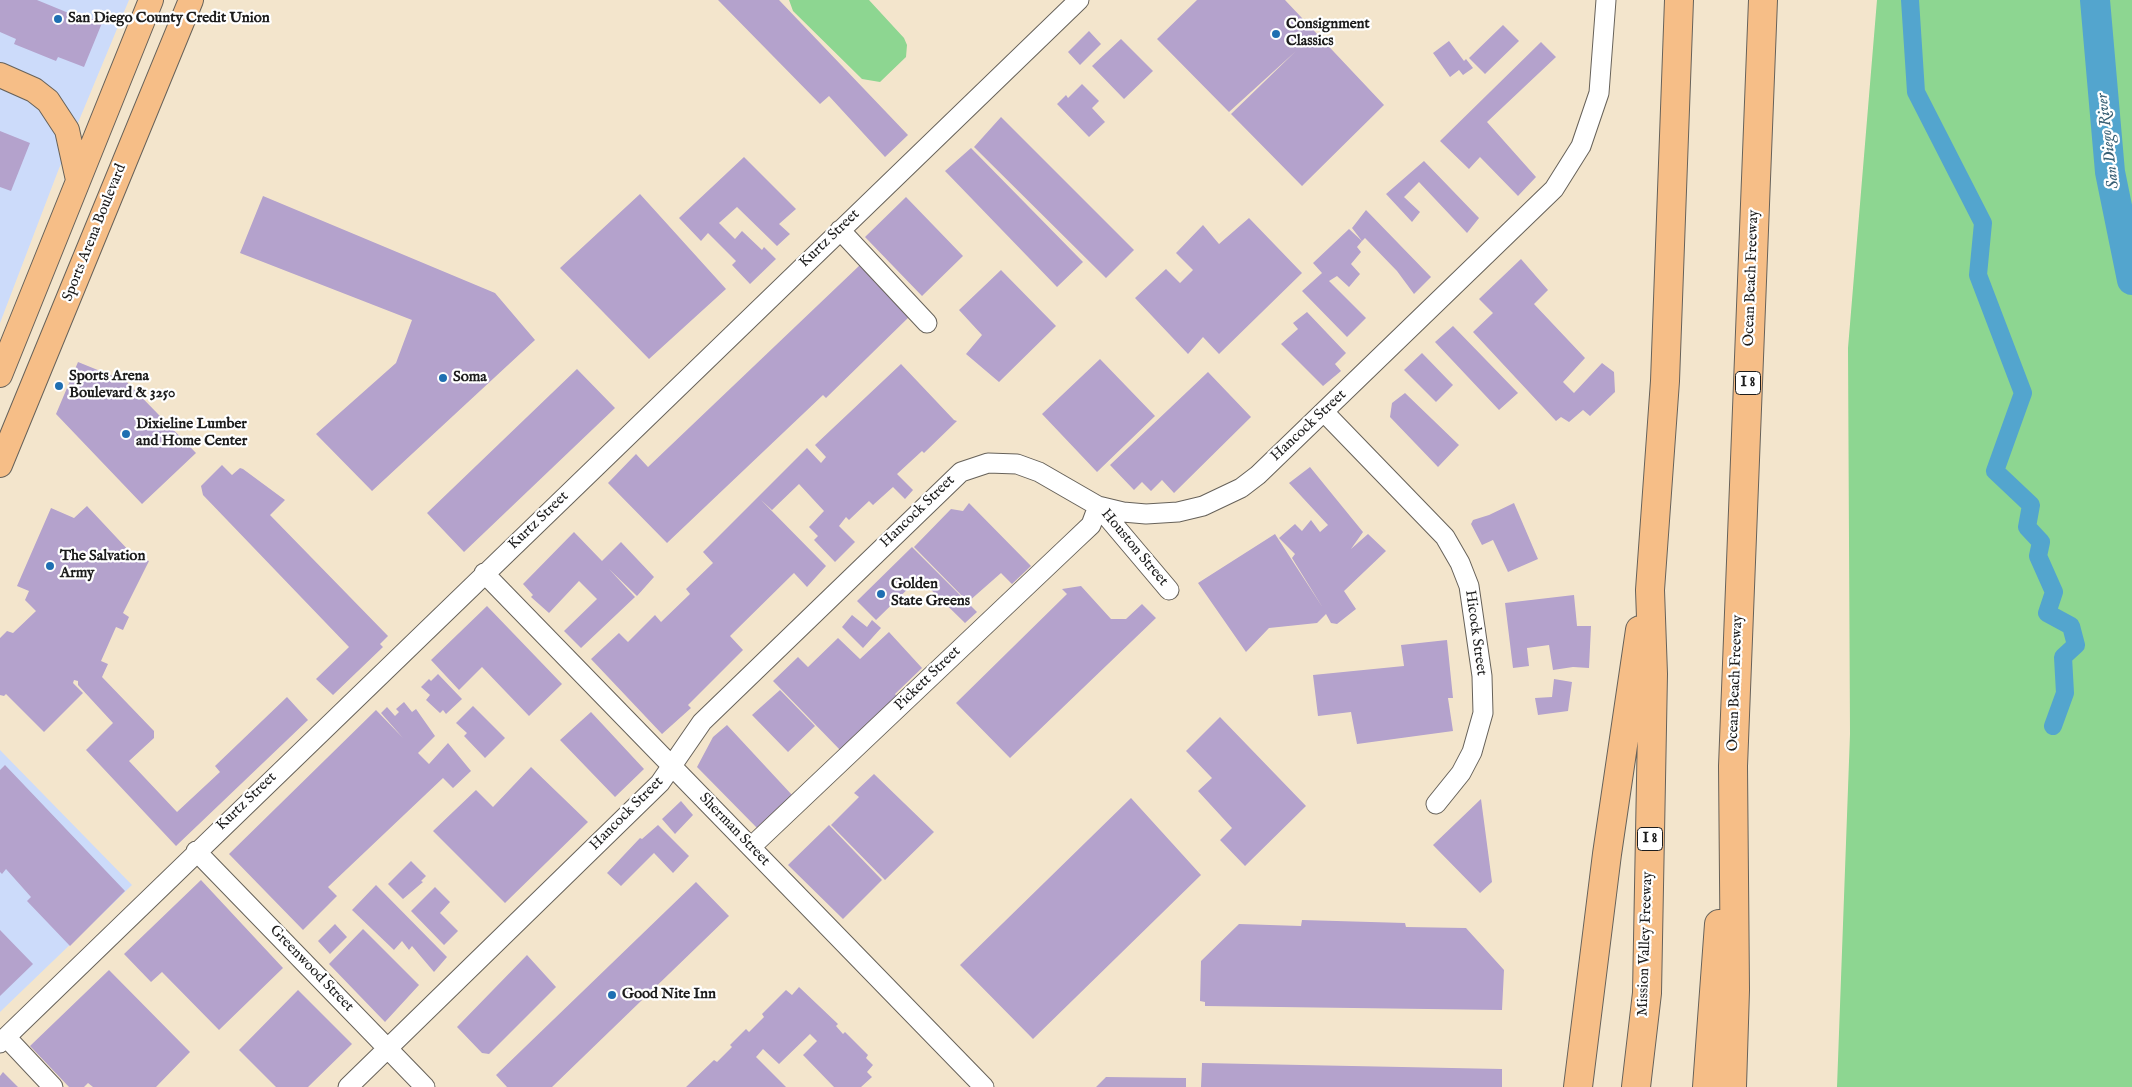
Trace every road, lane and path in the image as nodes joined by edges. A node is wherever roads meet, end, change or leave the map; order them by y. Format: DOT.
graph roads {
  1 [pos="151,0"];
  2 [pos="191,0"];
  3 [pos="1079,0"];
  4 [pos="1606,0"];
  5 [pos="1679,0"];
  6 [pos="1763,0"];
  7 [pos="0,75"];
  8 [pos="78,180"];
  9 [pos="840,230"];
  10 [pos="927,323"];
  11 [pos="0,374"];
  12 [pos="1324,412"];
  13 [pos="7,431"];
  14 [pos="0,465"];
  15 [pos="1098,506"];
  16 [pos="484,573"];
  17 [pos="1170,590"];
  18 [pos="1650,590"];
  19 [pos="672,766"];
  20 [pos="1733,766"];
  21 [pos="1436,804"];
  22 [pos="751,847"];
  23 [pos="196,851"];
  24 [pos="3,1040"];
  25 [pos="388,1049"];
  26 [pos="53,1087"];
  27 [pos="348,1087"];
  28 [pos="424,1087"];
  29 [pos="984,1087"];
  30 [pos="1578,1087"];
  31 [pos="1636,1087"];
  32 [pos="1707,1087"];
  33 [pos="1732,1087"];
  1 -- 8 [label="main road"];
  2 -- 13 [label="main road, Sports Arena Boulevard"];
  3 -- 9 [label="street, Kurtz Street"];
  4 -- 12 [label="street, Hancock Street"];
  5 -- 18 [label="highway, I 8"];
  6 -- 20 [label="highway, Ocean Beach Freeway / I 8"];
  7 -- 8 [label="main road"];
  8 -- 11 [label="main road"];
  9 -- 10 [label="street"];
  9 -- 16 [label="street, Kurtz Street"];
  12 -- 15 [label="street, Hancock Street"];
  12 -- 21 [label="street, Hicock Street"];
  13 -- 14 [label="main road, Sports Arena Boulevard"];
  15 -- 17 [label="street, Houston Street"];
  15 -- 19 [label="street, Hancock Street"];
  15 -- 22 [label="street, Pickett Street"];
  16 -- 19 [label="street, Sherman Street"];
  16 -- 23 [label="street, Kurtz Street"];
  18 -- 30 [label="highway"];
  18 -- 31 [label="highway, Mission Valley Freeway / I 8"];
  19 -- 22 [label="street, Sherman Street"];
  19 -- 25 [label="street, Hancock Street"];
  20 -- 32 [label="highway"];
  20 -- 33 [label="highway, I 8"];
  22 -- 29 [label="street, Sherman Street"];
  23 -- 24 [label="street, Kurtz Street"];
  23 -- 25 [label="street, Greenwood Street"];
  24 -- 26 [label="street"];
  25 -- 27 [label="street, Hancock Street"];
  25 -- 28 [label="street, Greenwood Street"];
}
